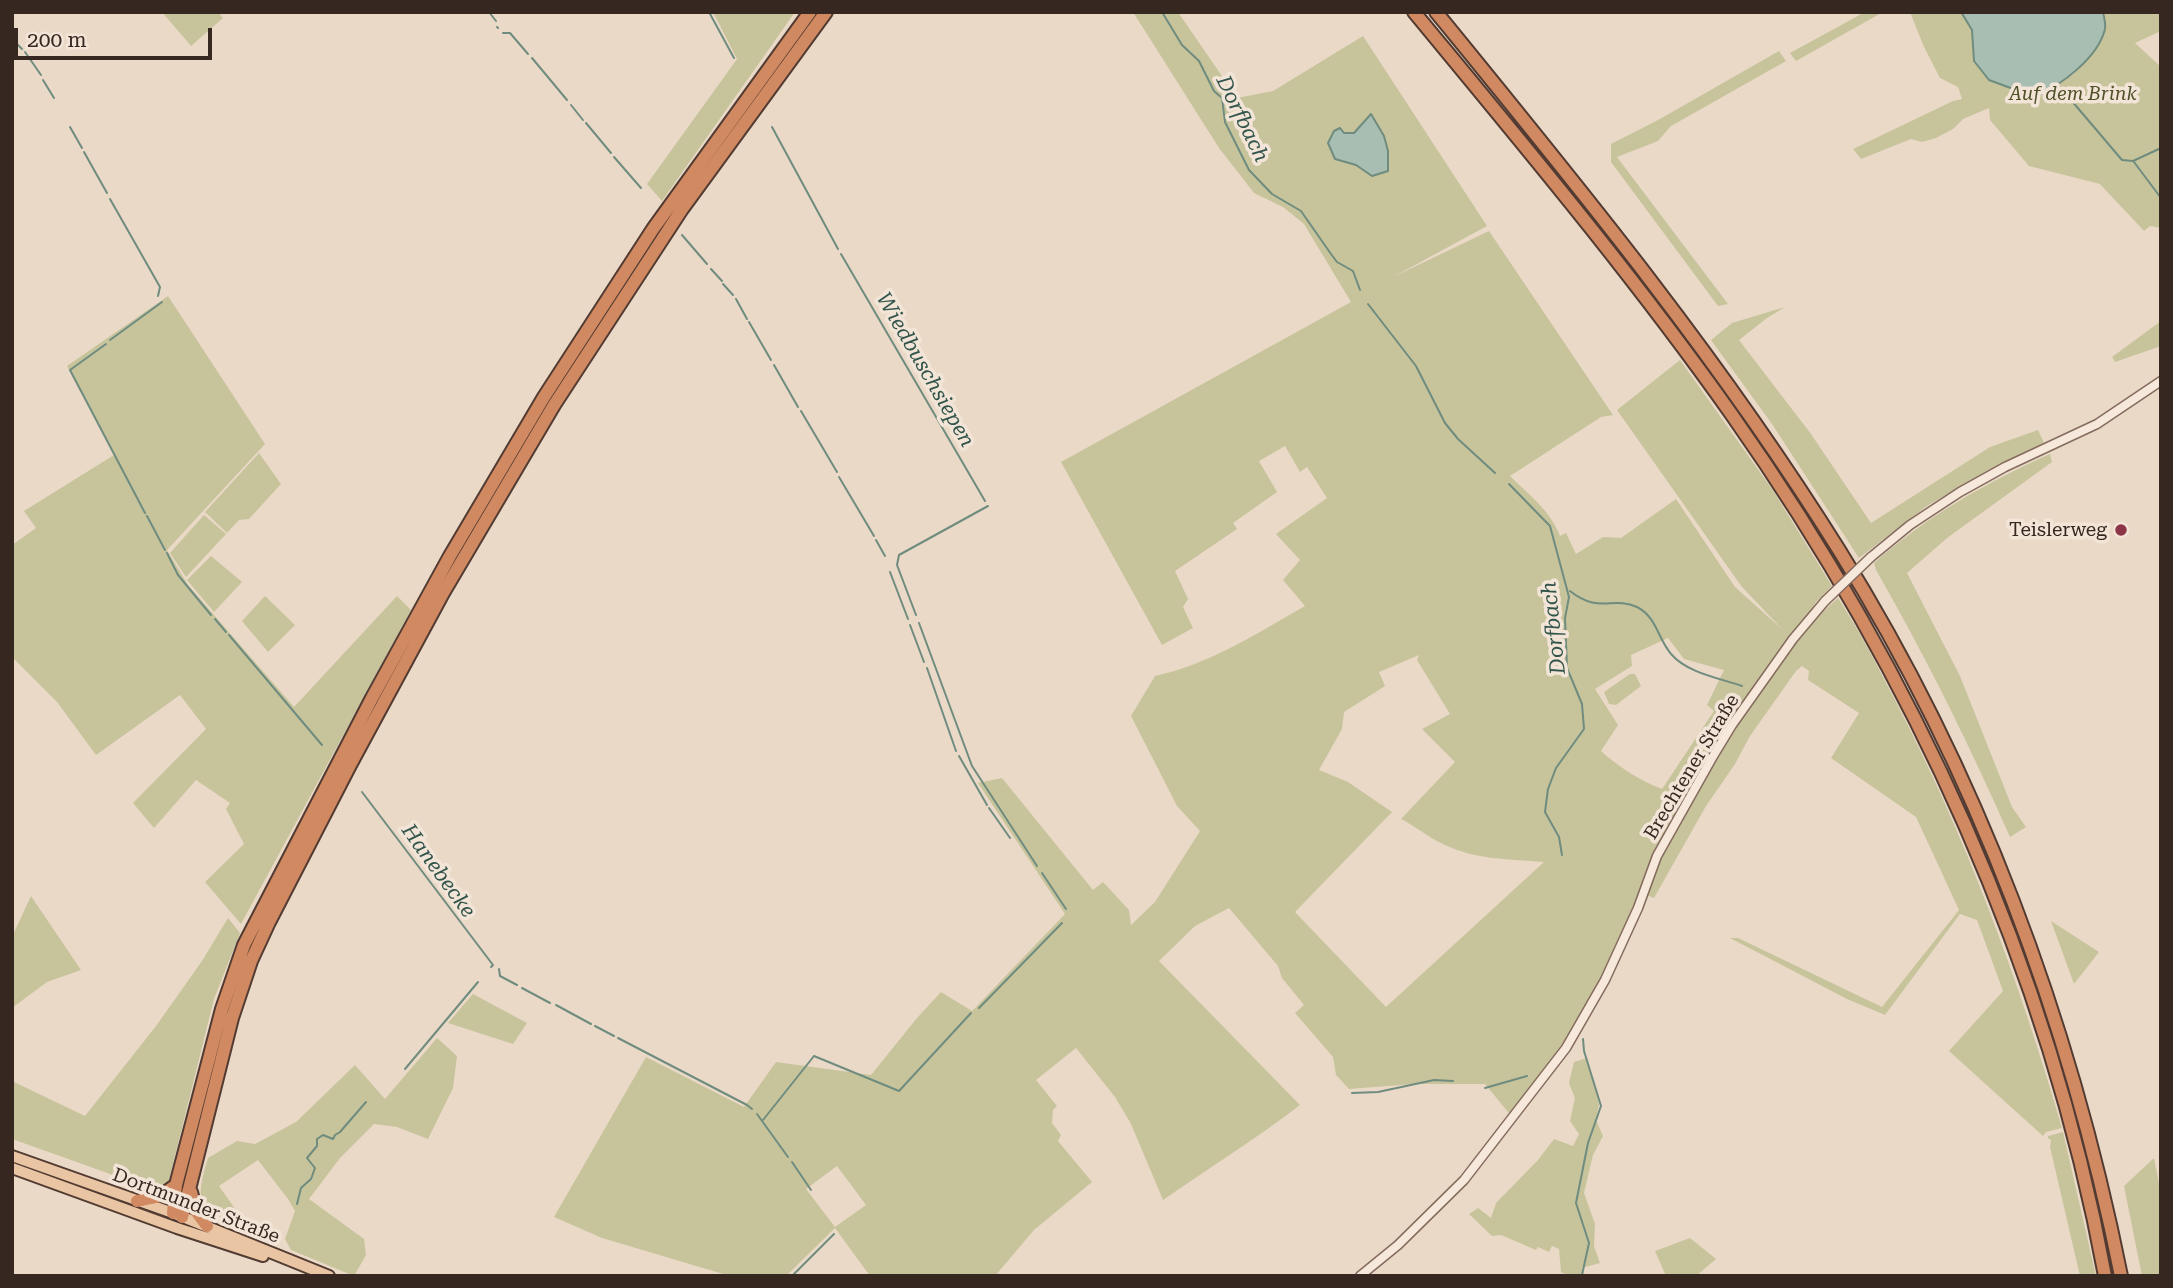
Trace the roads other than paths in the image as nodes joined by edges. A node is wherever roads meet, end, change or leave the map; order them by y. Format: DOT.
graph roads {
  1 [pos="807,12"];
  2 [pos="826,12"];
  3 [pos="834,12"];
  4 [pos="1436,12"];
  5 [pos="1444,12"];
  6 [pos="1414,13"];
  7 [pos="1457,38"];
  8 [pos="796,52"];
  9 [pos="678,204"];
  10 [pos="663,226"];
  11 [pos="2161,381"];
  12 [pos="12,1157"];
  13 [pos="12,1168"];
  14 [pos="176,1185"];
  15 [pos="191,1188"];
  16 [pos="137,1200"];
  17 [pos="174,1220"];
  18 [pos="207,1226"];
  19 [pos="289,1261"];
  20 [pos="329,1276"];
  21 [pos="1360,1276"];
  22 [pos="2105,1276"];
  23 [pos="2121,1276"];
  1 -- 9 [label="highway"];
  2 -- 8 [label="highway"];
  3 -- 8 [label="highway"];
  4 -- 7 [label="highway"];
  5 -- 7 [label="highway"];
  6 -- 22 [label="highway"];
  7 -- 23 [label="highway"];
  8 -- 9 [label="highway"];
  9 -- 10 [label="highway"];
  10 -- 14 [label="highway"];
  10 -- 15 [label="highway"];
  11 -- 21 [label="street, Brechtener Straße, bridge"];
  12 -- 16 [label="main road, Dortmunder Straße"];
  13 -- 17 [label="main road, Dortmunder Straße"];
  14 -- 16 [label="highway"];
  14 -- 17 [label="highway"];
  15 -- 17 [label="highway"];
  15 -- 18 [label="highway"];
  16 -- 17 [label="main road, Dortmunder Straße"];
  17 -- 18 [label="main road, Dortmunder Straße"];
  17 -- 19 [label="main road, Dortmunder Straße"];
  18 -- 19 [label="main road, Dortmunder Straße"];
  19 -- 20 [label="main road"];
}
